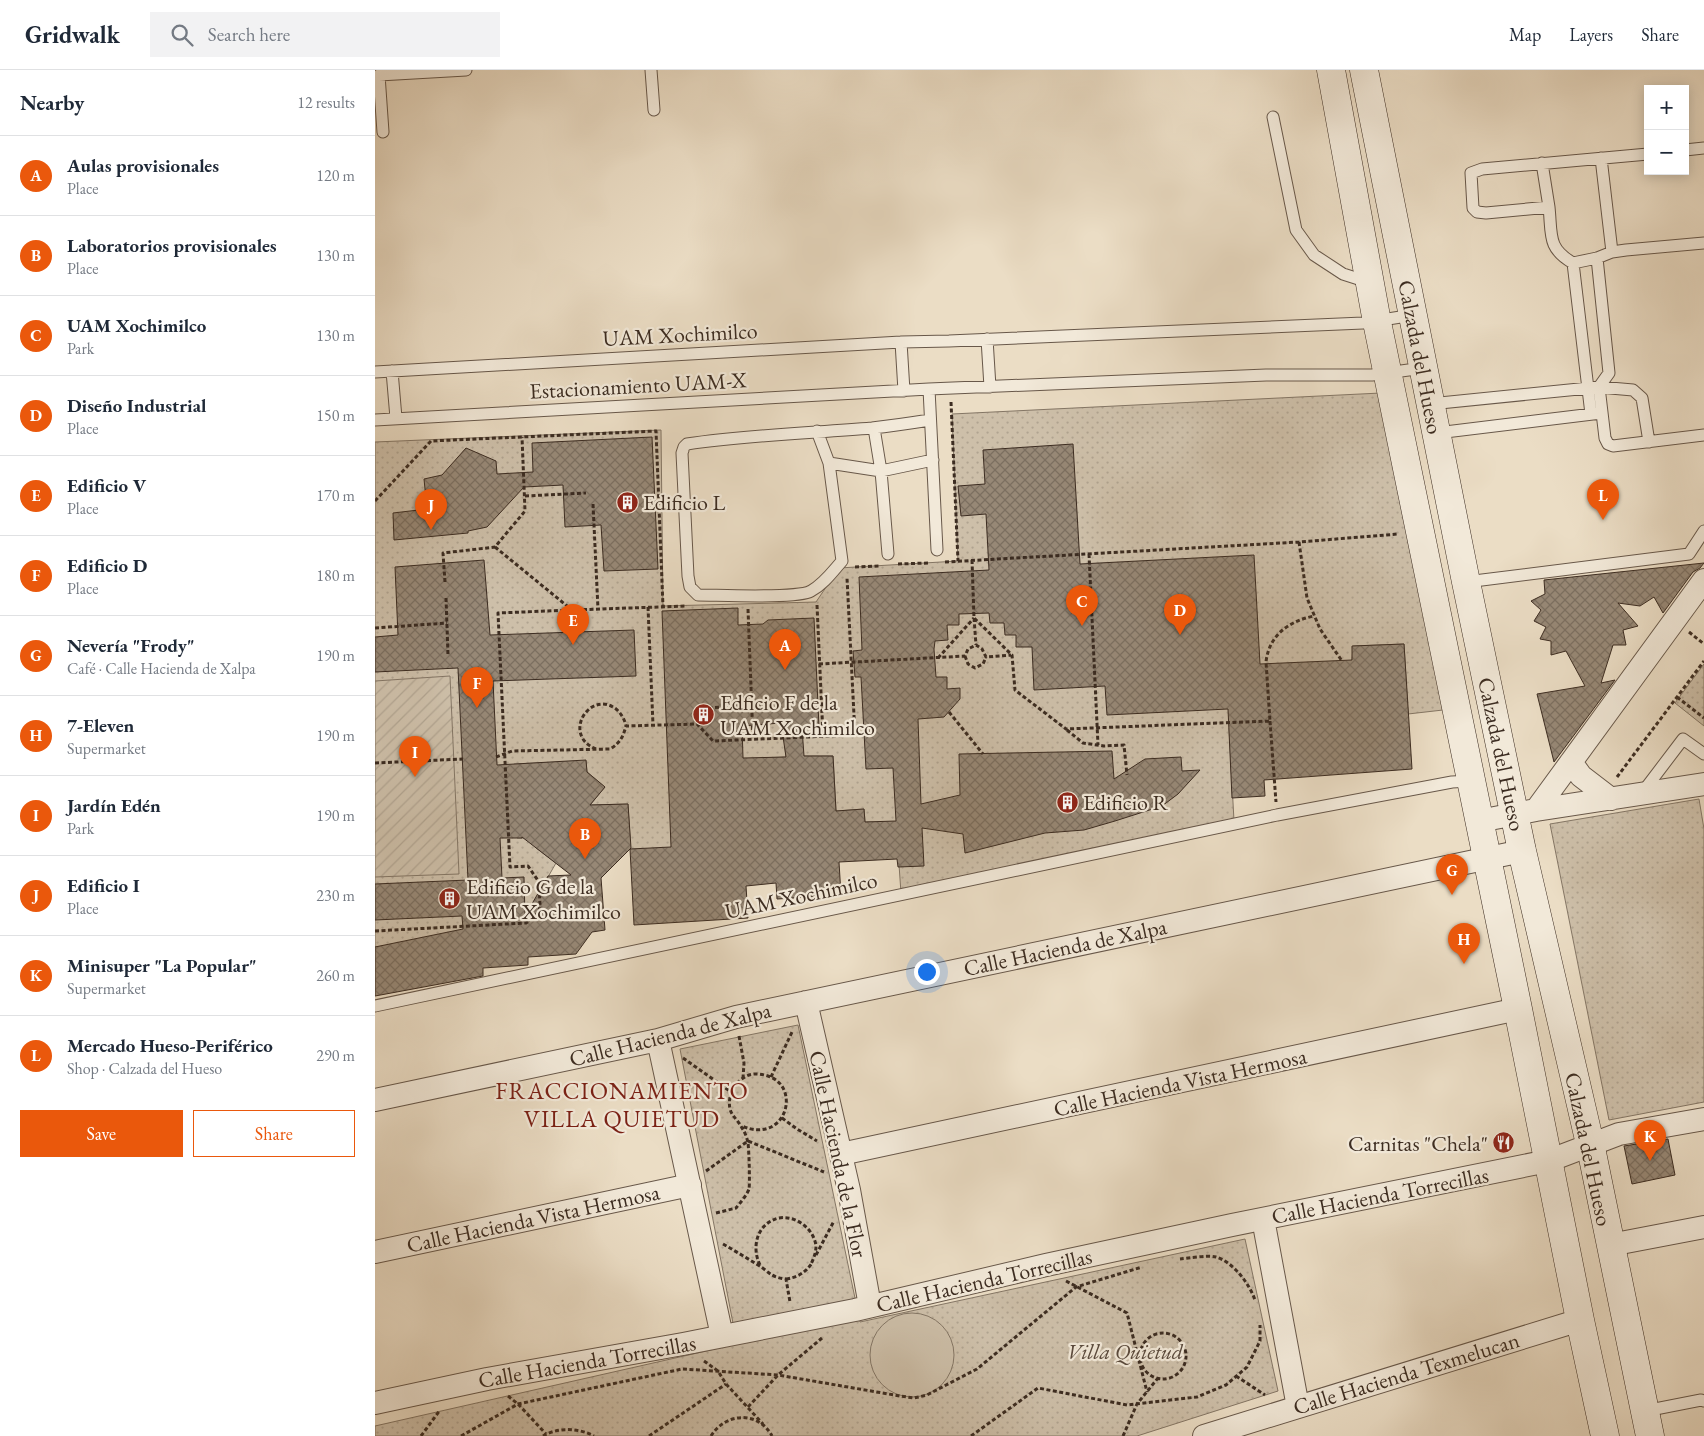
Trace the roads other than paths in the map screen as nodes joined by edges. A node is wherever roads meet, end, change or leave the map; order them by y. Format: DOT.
graph roads {
  1 [pos="466,70"];
  2 [pos="651,70"];
  3 [pos="1331,70"];
  4 [pos="1364,70"];
  5 [pos="421,72"];
  6 [pos="654,110"];
  7 [pos="1273,117"];
  8 [pos="383,132"];
  9 [pos="1704,148"];
  10 [pos="1689,150"];
  11 [pos="1644,154"];
  12 [pos="1601,158"];
  13 [pos="1542,163"];
  14 [pos="1549,207"];
  15 [pos="1704,242"];
  16 [pos="1612,252"];
  17 [pos="1597,258"];
  18 [pos="1573,263"];
  19 [pos="1369,283"];
  20 [pos="1413,315"];
  21 [pos="1377,322"];
  22 [pos="987,339"];
  23 [pos="901,342"];
  24 [pos="1423,368"];
  25 [pos="392,371"];
  26 [pos="375,372"];
  27 [pos="1387,373"];
  28 [pos="990,387"];
  29 [pos="1594,388"];
  30 [pos="929,389"];
  31 [pos="904,390"];
  32 [pos="1430,404"];
  33 [pos="1596,414"];
  34 [pos="396,418"];
  35 [pos="375,420"];
  36 [pos="930,420"];
  37 [pos="873,428"];
  38 [pos="817,431"];
  39 [pos="1436,433"];
  40 [pos="1704,435"];
  41 [pos="1649,442"];
  42 [pos="933,460"];
  43 [pos="829,463"];
  44 [pos="881,471"];
  45 [pos="1704,531"];
  46 [pos="937,550"];
  47 [pos="888,554"];
  48 [pos="1704,580"];
  49 [pos="1466,582"];
  50 [pos="1704,754"];
  51 [pos="1571,762"];
  52 [pos="1471,781"];
  53 [pos="1704,784"];
  54 [pos="1613,788"];
  55 [pos="1641,794"];
  56 [pos="1526,812"];
  57 [pos="1479,821"];
  58 [pos="1522,851"];
  59 [pos="1487,858"];
  60 [pos="806,1002"];
  61 [pos="375,1006"];
  62 [pos="1518,1009"];
  63 [pos="658,1040"];
  64 [pos="375,1100"];
  65 [pos="1704,1119"];
  66 [pos="1590,1146"];
  67 [pos="841,1154"];
  68 [pos="1549,1161"];
  69 [pos="690,1185"];
  70 [pos="1263,1218"];
  71 [pos="1704,1227"];
  72 [pos="1610,1245"];
  73 [pos="375,1252"];
  74 [pos="870,1306"];
  75 [pos="1580,1320"];
  76 [pos="722,1336"];
  77 [pos="1704,1401"];
  78 [pos="375,1403"];
  79 [pos="1292,1408"];
  80 [pos="1648,1424"];
  81 [pos="1204,1436"];
  82 [pos="1605,1436"];
  1 -- 5 [label="lane"];
  2 -- 6 [label="lane"];
  3 -- 19 [label="main road, Calzada del Hueso"];
  4 -- 20 [label="main road, Calzada del Hueso"];
  5 -- 8 [label="lane"];
  7 -- 19 [label="lane"];
  9 -- 10 [label="lane"];
  11 -- 12 [label="lane"];
  12 -- 13 [label="lane"];
  12 -- 16 [label="lane"];
  13 -- 14 [label="lane"];
  13 -- 14 [label="lane"];
  14 -- 18 [label="lane"];
  15 -- 16 [label="lane"];
  16 -- 17 [label="lane"];
  17 -- 18 [label="lane"];
  17 -- 29 [label="lane"];
  18 -- 29 [label="lane"];
  19 -- 21 [label="main road, Calzada del Hueso"];
  20 -- 21 [label="lane, UAM Xochimilco"];
  20 -- 24 [label="main road, Calzada del Hueso"];
  21 -- 22 [label="lane, UAM Xochimilco"];
  21 -- 27 [label="main road, Calzada del Hueso"];
  22 -- 23 [label="lane, UAM Xochimilco"];
  22 -- 28 [label="lane"];
  23 -- 25 [label="lane, UAM Xochimilco"];
  23 -- 31 [label="lane"];
  24 -- 27 [label="lane"];
  24 -- 32 [label="main road, Calzada del Hueso"];
  25 -- 26 [label="lane, UAM Xochimilco"];
  25 -- 34 [label="lane"];
  27 -- 28 [label="lane"];
  27 -- 52 [label="main road, Calzada del Hueso"];
  28 -- 30 [label="lane, Estacionamiento UAM-X"];
  29 -- 32 [label="lane"];
  29 -- 33 [label="lane"];
  29 -- 41 [label="lane"];
  30 -- 31 [label="lane, Estacionamiento UAM-X"];
  30 -- 36 [label="lane"];
  31 -- 34 [label="lane, Estacionamiento UAM-X"];
  32 -- 39 [label="main road, Calzada del Hueso"];
  33 -- 39 [label="lane"];
  33 -- 41 [label="lane"];
  34 -- 35 [label="lane, Estacionamiento UAM-X"];
  36 -- 37 [label="lane"];
  36 -- 42 [label="lane"];
  37 -- 38 [label="lane"];
  37 -- 44 [label="lane"];
  38 -- 43 [label="lane"];
  38 -- 43 [label="lane"];
  39 -- 49 [label="main road, Calzada del Hueso"];
  40 -- 41 [label="lane"];
  42 -- 44 [label="lane"];
  42 -- 46 [label="lane"];
  43 -- 44 [label="lane"];
  44 -- 47 [label="lane"];
  45 -- 49 [label="lane"];
  48 -- 51 [label="street"];
  49 -- 56 [label="main road, Calzada del Hueso"];
  50 -- 55 [label="lane"];
  51 -- 54 [label="street"];
  51 -- 56 [label="street"];
  52 -- 57 [label="main road, Calzada del Hueso"];
  52 -- 61 [label="lane, UAM Xochimilco"];
  53 -- 55 [label="street"];
  54 -- 55 [label="street"];
  54 -- 56 [label="street"];
  56 -- 57 [label="street"];
  56 -- 58 [label="main road, Calzada del Hueso"];
  57 -- 59 [label="main road, Calzada del Hueso"];
  58 -- 59 [label="street, Calle Hacienda de Xalpa"];
  58 -- 66 [label="main road, Calzada del Hueso"];
  59 -- 60 [label="street, Calle Hacienda de Xalpa"];
  59 -- 62 [label="main road, Calzada del Hueso"];
  60 -- 63 [label="street, Calle Hacienda de Xalpa"];
  60 -- 67 [label="street, Calle Hacienda de la Flor"];
  62 -- 67 [label="street, Calle Hacienda Vista Hermosa"];
  62 -- 68 [label="main road, Calzada del Hueso"];
  63 -- 64 [label="street, Calle Hacienda de Xalpa"];
  63 -- 69 [label="street"];
  65 -- 66 [label="street, Calle Hacienda Torrecillas"];
  66 -- 68 [label="street, Calle Hacienda Torrecillas"];
  66 -- 72 [label="main road, Calzada del Hueso"];
  67 -- 74 [label="street, Calle Hacienda de la Flor"];
  68 -- 70 [label="street, Calle Hacienda Torrecillas"];
  68 -- 75 [label="main road, Calzada del Hueso"];
  69 -- 73 [label="street, Calle Hacienda Vista Hermosa"];
  69 -- 76 [label="street"];
  70 -- 74 [label="street, Calle Hacienda Torrecillas"];
  70 -- 79 [label="street"];
  71 -- 72 [label="street"];
  72 -- 80 [label="main road, Calzada del Hueso"];
  74 -- 76 [label="street, Calle Hacienda Torrecillas"];
  75 -- 79 [label="street, Calle Hacienda Texmelucan"];
  75 -- 82 [label="main road, Calzada del Hueso"];
  76 -- 78 [label="street, Calle Hacienda Torrecillas"];
  77 -- 80 [label="lane"];
  79 -- 81 [label="street, Calle Hacienda Texmelucan"];
}
